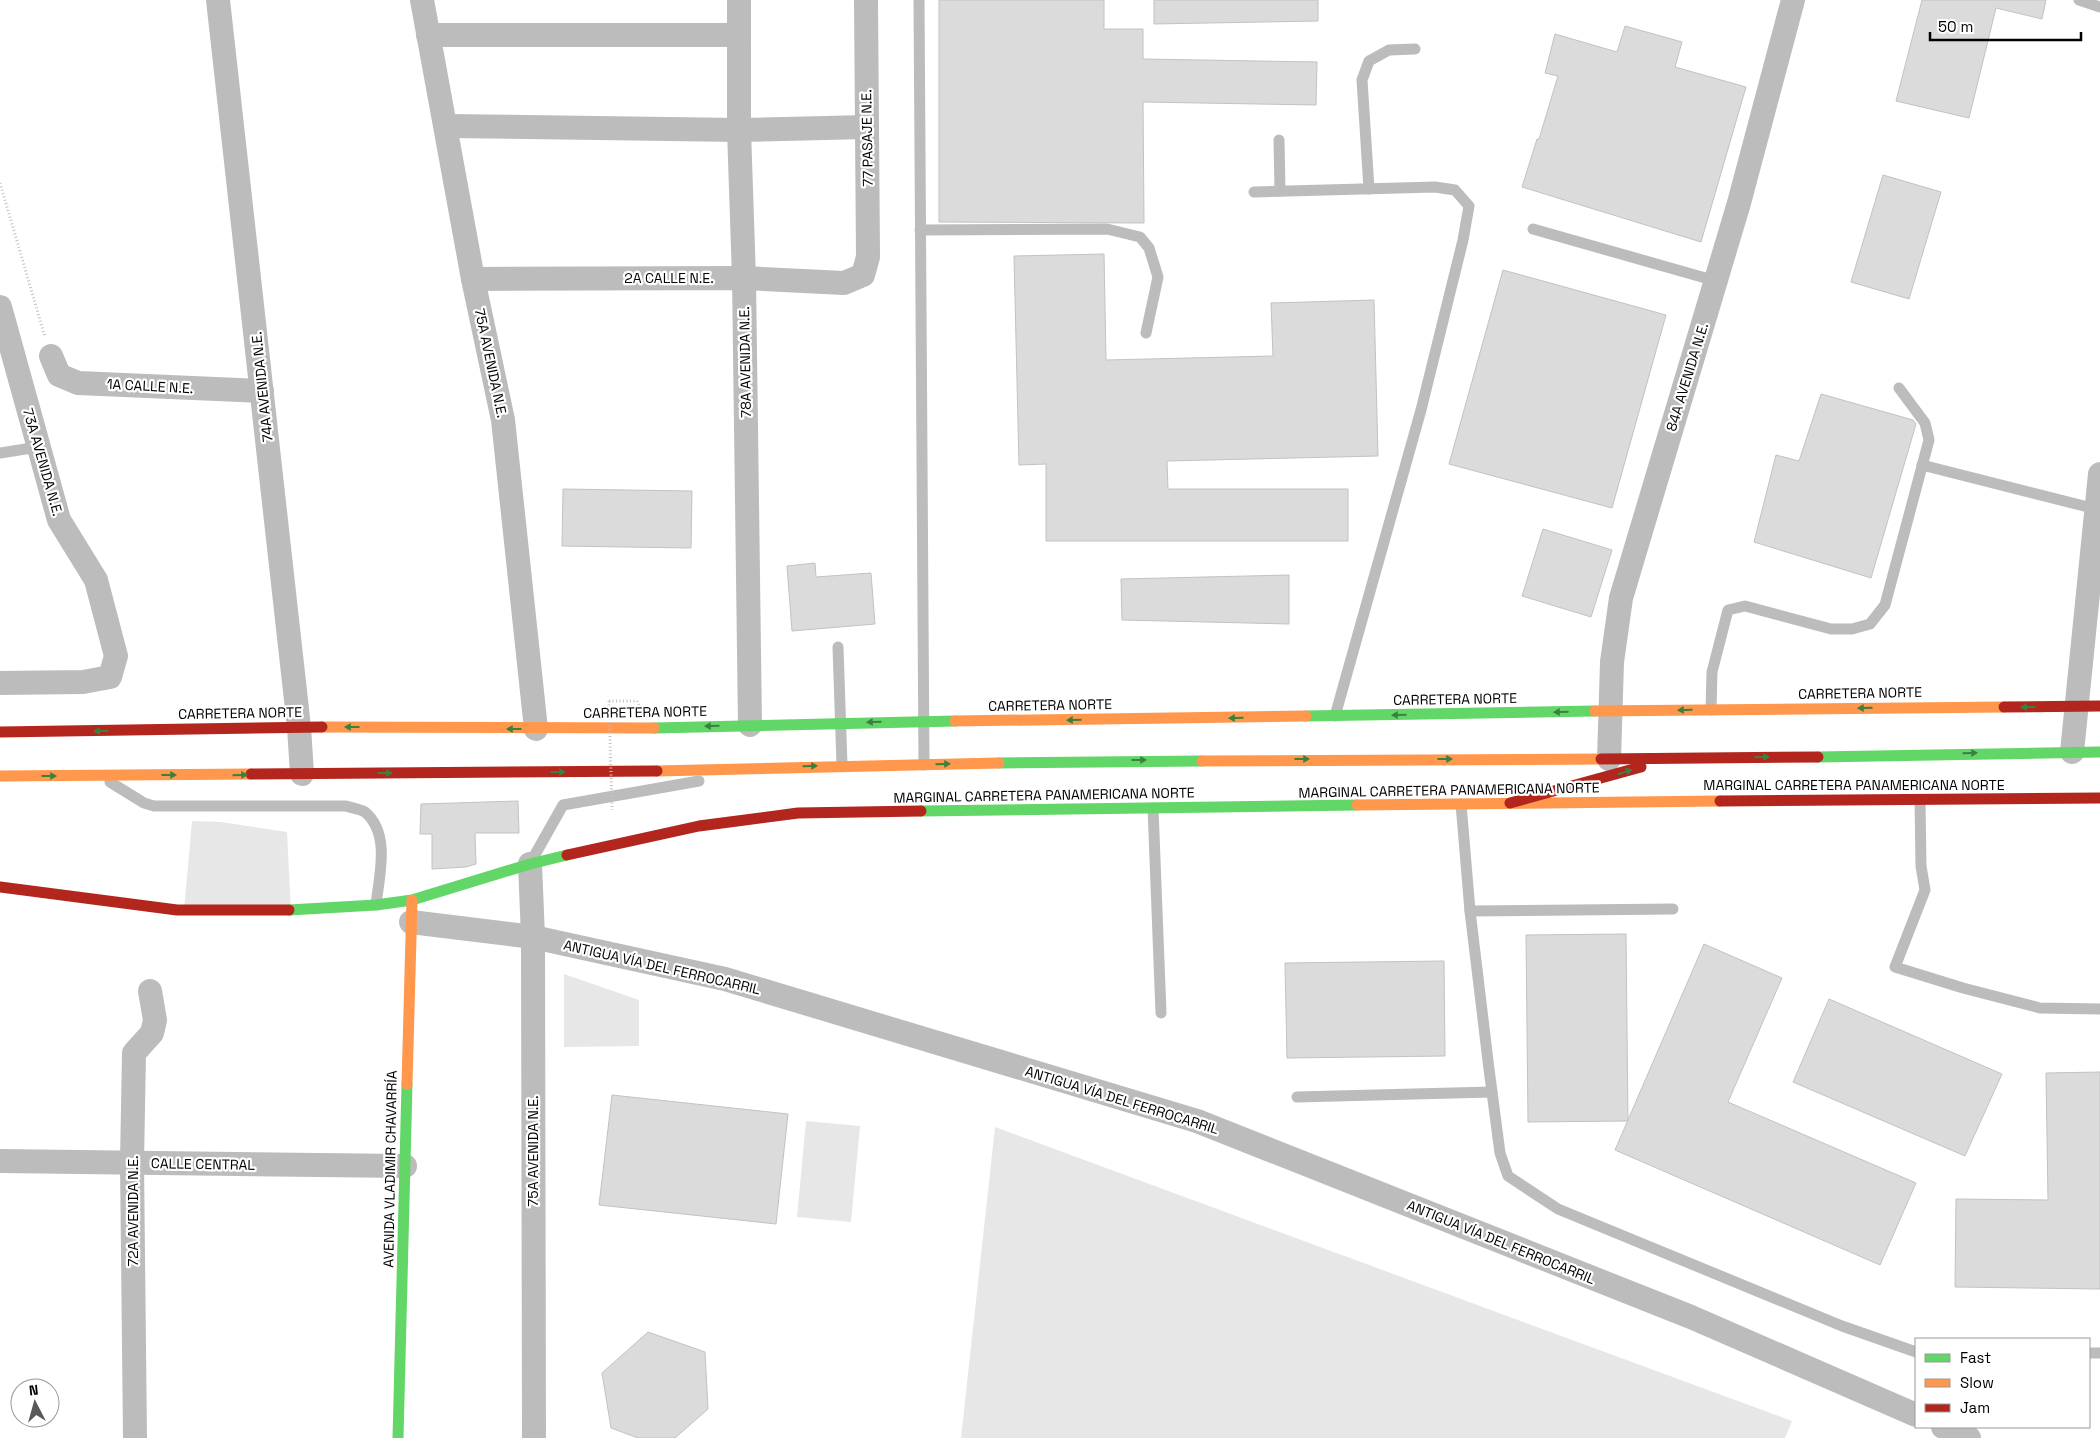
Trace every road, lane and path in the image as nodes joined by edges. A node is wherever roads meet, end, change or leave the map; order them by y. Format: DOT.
graph roads {
  1 [pos="218,0"];
  2 [pos="422,0"];
  3 [pos="739,0"];
  4 [pos="866,0"];
  5 [pos="919,0"];
  6 [pos="1793,0"];
  7 [pos="2079,0"];
  8 [pos="2100,7"];
  9 [pos="428,35"];
  10 [pos="739,35"];
  11 [pos="1415,49"];
  12 [pos="446,126"];
  13 [pos="867,127"];
  14 [pos="739,130"];
  15 [pos="1279,140"];
  16 [pos="0,182"];
  17 [pos="1369,189"];
  18 [pos="1280,191"];
  19 [pos="1254,192"];
  20 [pos="1533,229"];
  21 [pos="920,230"];
  22 [pos="863,275"];
  23 [pos="744,278"];
  24 [pos="473,279"];
  25 [pos="1716,281"];
  26 [pos="0,307"];
  27 [pos="1146,333"];
  28 [pos="51,356"];
  29 [pos="1899,388"];
  30 [pos="262,391"];
  31 [pos="38,447"];
  32 [pos="0,453"];
  33 [pos="1922,465"];
  34 [pos="2100,474"];
  35 [pos="2096,509"];
  36 [pos="838,646"];
  37 [pos="0,683"];
  38 [pos="637,701"];
  39 [pos="2088,706"];
  40 [pos="1711,710"];
  41 [pos="1610,711"];
  42 [pos="1335,717"];
  43 [pos="923,722"];
  44 [pos="841,723"];
  45 [pos="750,725"];
  46 [pos="299,727"];
  47 [pos="536,729"];
  48 [pos="0,732"];
  49 [pos="2072,752"];
  50 [pos="2100,752"];
  51 [pos="1609,759"];
  52 [pos="1669,759"];
  53 [pos="842,765"];
  54 [pos="924,765"];
  55 [pos="783,767"];
  56 [pos="302,774"];
  57 [pos="0,776"];
  58 [pos="101,776"];
  59 [pos="2100,798"];
  60 [pos="1920,800"];
  61 [pos="1510,803"];
  62 [pos="1461,804"];
  63 [pos="1154,808"];
  64 [pos="612,810"];
  65 [pos="530,864"];
  66 [pos="0,887"];
  67 [pos="376,906"];
  68 [pos="1673,909"];
  69 [pos="411,911"];
  70 [pos="1470,912"];
  71 [pos="533,937"];
  72 [pos="150,991"];
  73 [pos="2100,1009"];
  74 [pos="1161,1013"];
  75 [pos="1492,1092"];
  76 [pos="1296,1097"];
  77 [pos="0,1161"];
  78 [pos="132,1163"];
  79 [pos="405,1166"];
  80 [pos="1915,1352"];
  81 [pos="1915,1415"];
  82 [pos="1945,1428"];
  83 [pos="135,1438"];
  84 [pos="398,1438"];
  85 [pos="534,1438"];
  86 [pos="1969,1438"];
  1 -- 30 [label="street, 74A AVENIDA N.E."];
  2 -- 9 [label="street, 75A AVENIDA N.E."];
  3 -- 10 [label="street, 78A AVENIDA N.E."];
  4 -- 13 [label="street, 77 PASAJE N.E."];
  5 -- 21 [label="lane"];
  6 -- 25 [label="street, 84A AVENIDA N.E."];
  7 -- 8 [label="lane"];
  9 -- 10 [label="street"];
  9 -- 12 [label="street, 75A AVENIDA N.E."];
  10 -- 14 [label="street, 78A AVENIDA N.E."];
  11 -- 17 [label="lane"];
  12 -- 14 [label="street"];
  12 -- 24 [label="street, 75A AVENIDA N.E."];
  13 -- 14 [label="street"];
  13 -- 22 [label="street, 77 PASAJE N.E."];
  14 -- 23 [label="street, 78A AVENIDA N.E."];
  15 -- 18 [label="lane"];
  16 -- 28 [label="path"];
  17 -- 18 [label="lane"];
  17 -- 42 [label="lane"];
  18 -- 19 [label="lane"];
  20 -- 25 [label="lane"];
  21 -- 27 [label="lane"];
  21 -- 43 [label="lane"];
  22 -- 23 [label="street, 2A CALLE N.E."];
  23 -- 24 [label="street, 2A CALLE N.E."];
  23 -- 45 [label="street, 78A AVENIDA N.E."];
  24 -- 47 [label="street, 75A AVENIDA N.E."];
  25 -- 41 [label="street, 84A AVENIDA N.E."];
  26 -- 31 [label="street, 73A AVENIDA N.E."];
  28 -- 30 [label="street, 1A CALLE N.E."];
  29 -- 33 [label="lane"];
  30 -- 46 [label="street, 74A AVENIDA N.E."];
  31 -- 32 [label="lane"];
  31 -- 37 [label="street, 73A AVENIDA N.E."];
  33 -- 35 [label="lane"];
  33 -- 40 [label="lane"];
  34 -- 35 [label="street"];
  35 -- 39 [label="street"];
  36 -- 44 [label="lane"];
  38 -- 64 [label="path, bridge"];
  39 -- 40 [label="main road, CARRETERA NORTE, one-way"];
  39 -- 49 [label="street"];
  40 -- 41 [label="main road, CARRETERA NORTE, one-way"];
  41 -- 42 [label="main road, CARRETERA NORTE, one-way"];
  41 -- 51 [label="street, 84A AVENIDA N.E."];
  42 -- 43 [label="main road, CARRETERA NORTE, one-way"];
  43 -- 44 [label="main road, CARRETERA NORTE, one-way"];
  43 -- 54 [label="lane"];
  44 -- 45 [label="main road, CARRETERA NORTE"];
  44 -- 53 [label="lane"];
  45 -- 47 [label="main road, CARRETERA NORTE, one-way"];
  47 -- 46 [label="main road, CARRETERA NORTE, one-way"];
  46 -- 48 [label="main road, CARRETERA NORTE, one-way"];
  46 -- 56 [label="street, 74A AVENIDA N.E."];
  49 -- 50 [label="main road"];
  52 -- 49 [label="main road, one-way"];
  51 -- 52 [label="main road"];
  54 -- 51 [label="main road, one-way"];
  61 -- 52 [label="main road, one-way"];
  53 -- 54 [label="main road"];
  55 -- 53 [label="main road, one-way"];
  56 -- 55 [label="main road, one-way"];
  55 -- 65 [label="lane"];
  58 -- 56 [label="main road, one-way"];
  57 -- 58 [label="main road, one-way"];
  58 -- 67 [label="lane"];
  59 -- 60 [label="main road, MARGINAL CARRETERA PANAMERICANA NORTE"];
  60 -- 61 [label="main road, MARGINAL CARRETERA PANAMERICANA NORTE"];
  60 -- 73 [label="lane"];
  61 -- 62 [label="main road, MARGINAL CARRETERA PANAMERICANA NORTE"];
  62 -- 63 [label="main road, MARGINAL CARRETERA PANAMERICANA NORTE"];
  62 -- 70 [label="lane"];
  63 -- 65 [label="main road, MARGINAL CARRETERA PANAMERICANA NORTE"];
  63 -- 74 [label="lane"];
  65 -- 69 [label="main road, MARGINAL CARRETERA PANAMERICANA NORTE"];
  65 -- 71 [label="street, 75A AVENIDA N.E."];
  66 -- 67 [label="main road, MARGINAL CARRETERA PANAMERICANA NORTE"];
  67 -- 69 [label="main road, MARGINAL CARRETERA PANAMERICANA NORTE"];
  68 -- 70 [label="lane"];
  69 -- 71 [label="street, ANTIGUA VÍA DEL FERROCARRIL"];
  69 -- 79 [label="main road, AVENIDA VLADIMIR CHAVARRÍA"];
  70 -- 75 [label="lane"];
  71 -- 81 [label="street, ANTIGUA VÍA DEL FERROCARRIL"];
  71 -- 85 [label="street, 75A AVENIDA N.E."];
  72 -- 78 [label="street, 72A AVENIDA N.E."];
  75 -- 76 [label="lane"];
  75 -- 80 [label="lane"];
  77 -- 78 [label="street, CALLE CENTRAL"];
  78 -- 79 [label="street, CALLE CENTRAL"];
  78 -- 83 [label="street, 72A AVENIDA N.E."];
  79 -- 84 [label="main road, AVENIDA VLADIMIR CHAVARRÍA"];
  82 -- 86 [label="street"];
}
